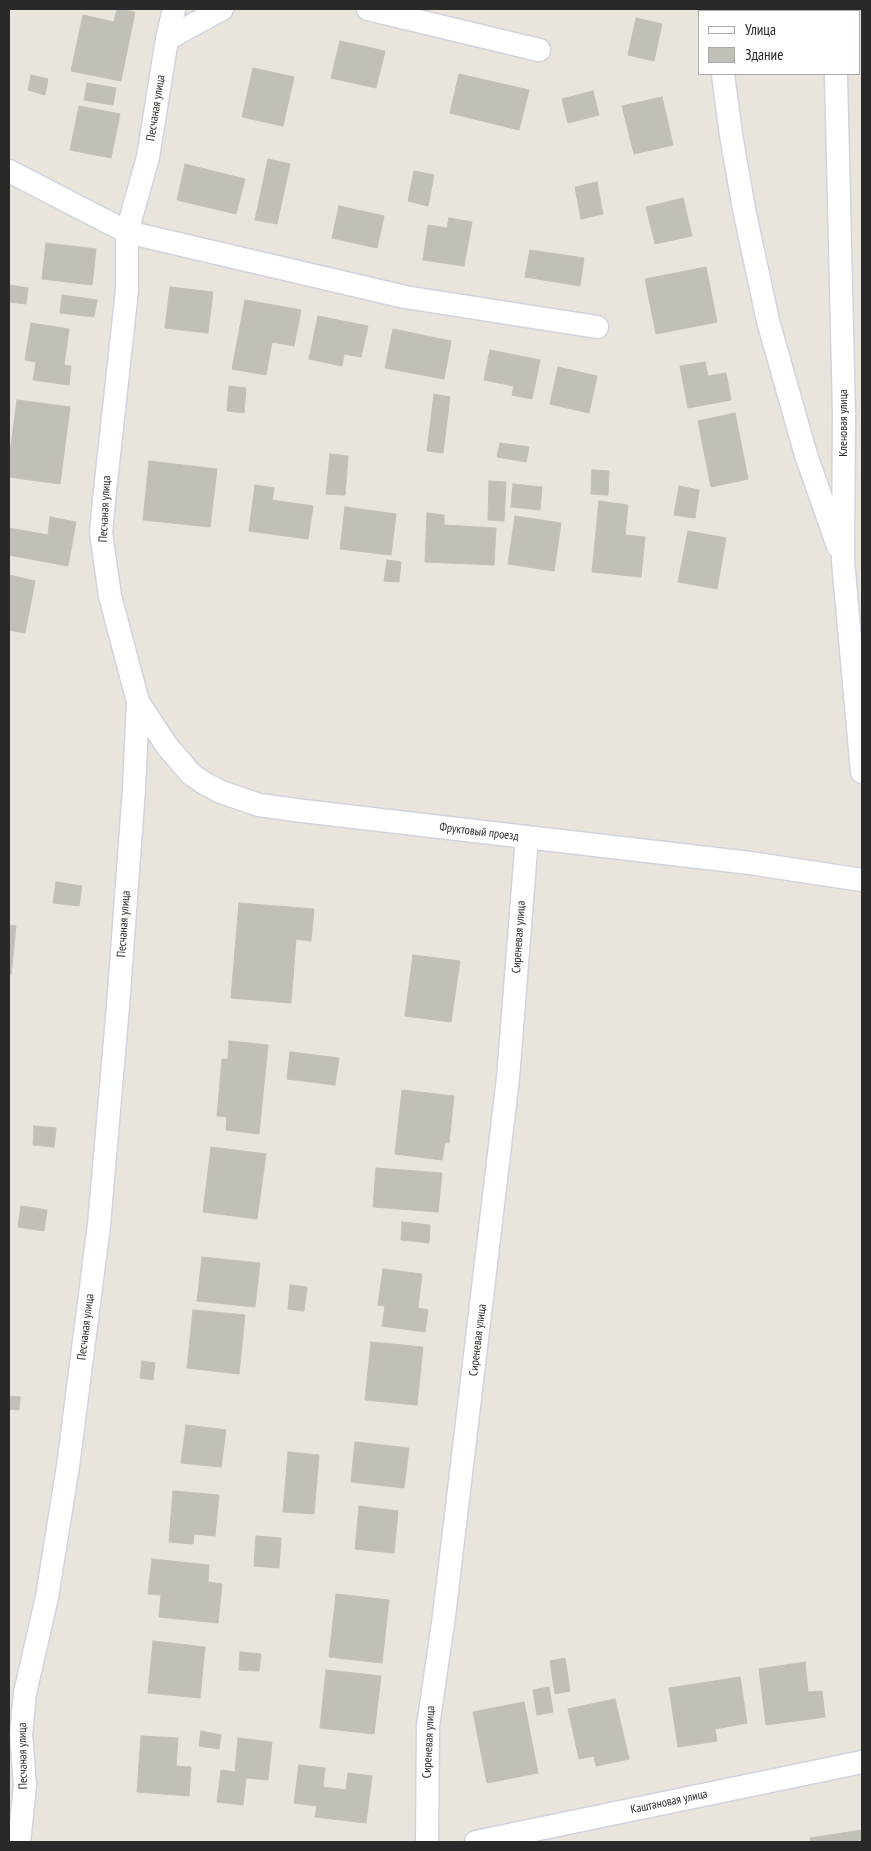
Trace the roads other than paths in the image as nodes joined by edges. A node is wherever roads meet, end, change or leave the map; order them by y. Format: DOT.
graph roads {
  1 [pos="174,9"];
  2 [pos="222,9"];
  3 [pos="368,9"];
  4 [pos="167,39"];
  5 [pos="539,50"];
  6 [pos="723,75"];
  7 [pos="836,75"];
  8 [pos="9,171"];
  9 [pos="127,232"];
  10 [pos="597,327"];
  11 [pos="843,562"];
  12 [pos="138,702"];
  13 [pos="862,772"];
  14 [pos="527,837"];
  15 [pos="862,880"];
  16 [pos="862,1762"];
  17 [pos="19,1842"];
  18 [pos="427,1842"];
  19 [pos="476,1842"];
  1 -- 4 [label="street, Песчаная улица"];
  2 -- 4 [label="street"];
  3 -- 5 [label="street"];
  4 -- 9 [label="street, Песчаная улица"];
  6 -- 11 [label="street"];
  7 -- 11 [label="street, Кленовая улица"];
  8 -- 9 [label="street"];
  9 -- 10 [label="street"];
  9 -- 12 [label="street, Песчаная улица"];
  11 -- 13 [label="street, Кленовая улица"];
  12 -- 14 [label="street, Фруктовый проезд"];
  12 -- 17 [label="street, Песчаная улица"];
  14 -- 15 [label="street, Фруктовый проезд"];
  14 -- 18 [label="street, Сиреневая улица"];
  16 -- 19 [label="street, Каштановая улица"];
}
